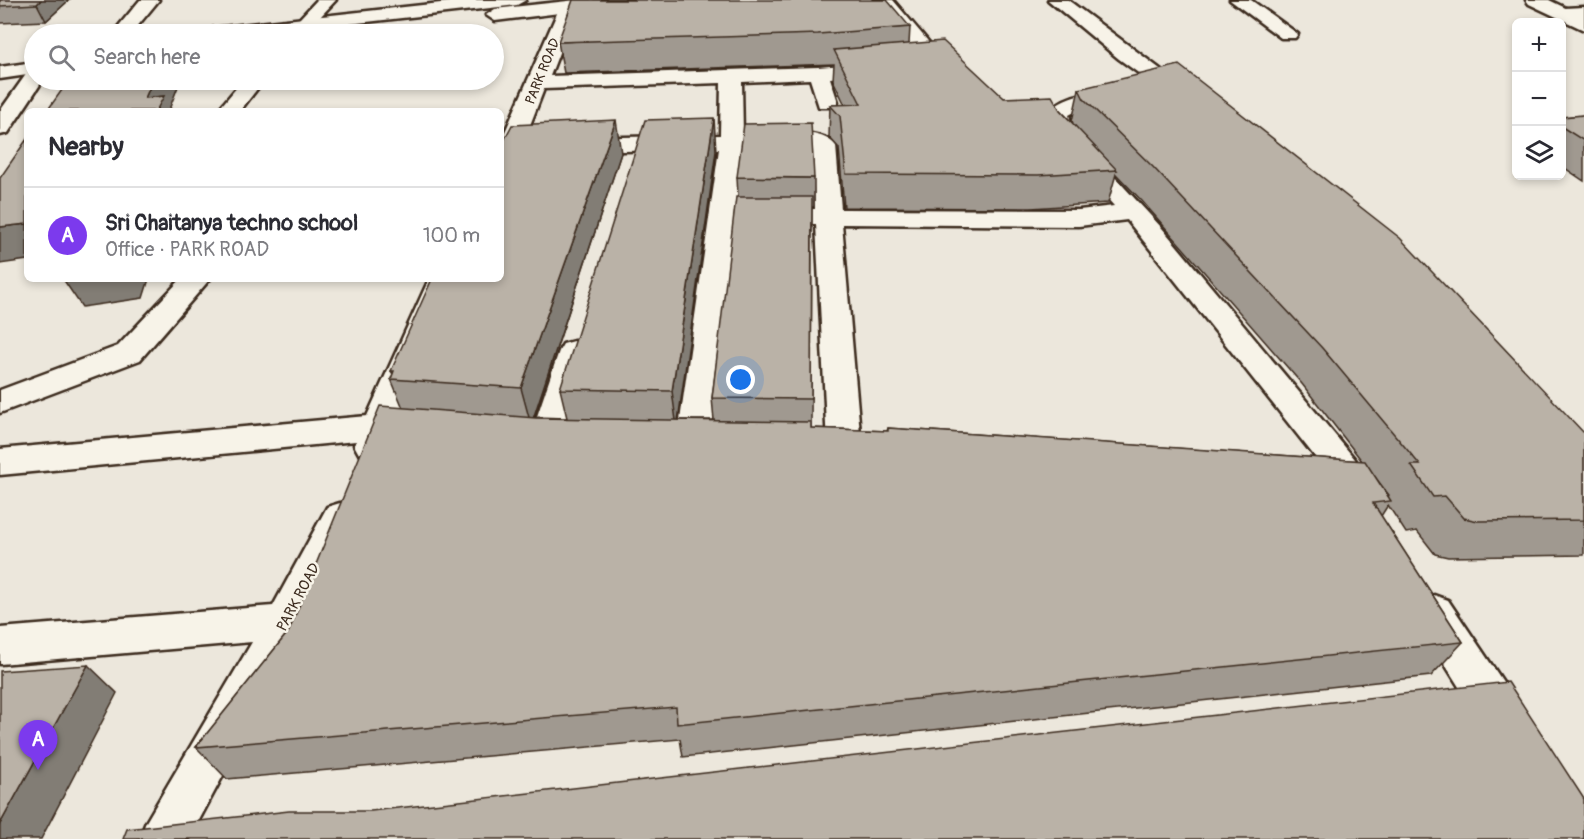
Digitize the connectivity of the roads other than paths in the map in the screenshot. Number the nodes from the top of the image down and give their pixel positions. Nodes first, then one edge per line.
1 (150, 0) edge
2 (327, 0) edge
3 (517, 0) edge
4 (624, 0) edge
5 (883, 0) edge
6 (1057, 0) edge
7 (1239, 0) edge
8 (1535, 0) edge
9 (568, 6) junction
10 (1584, 13) edge
11 (1565, 15) junction
12 (130, 24) edge
13 (304, 24) edge
14 (337, 24) edge
15 (410, 24) edge
16 (1584, 24) edge
17 (1288, 34) dead end
18 (24, 56) edge
19 (0, 59) edge
20 (24, 69) edge
21 (0, 73) edge
22 (819, 73) junction
23 (731, 76) junction
24 (537, 82) junction
25 (1173, 86) junction
26 (25, 90) edge
27 (246, 90) edge
28 (827, 102) dead end
29 (231, 108) edge
30 (1209, 116) edge
31 (0, 128) edge
32 (732, 142) junction
33 (534, 146) junction
34 (504, 167) edge
35 (1132, 212) junction
36 (723, 216) junction
37 (829, 217) junction
38 (193, 282) edge
39 (443, 282) edge
40 (581, 326) edge
41 (0, 402) edge
42 (378, 428) junction
43 (445, 433) edge
44 (512, 438) edge
45 (728, 442) edge
46 (809, 444) edge
47 (844, 445) junction
48 (880, 447) edge
49 (0, 462) edge
50 (1307, 466) edge
51 (1343, 468) junction
52 (1380, 526) edge
53 (1416, 585) edge
54 (285, 622) junction
55 (0, 646) edge
56 (1484, 692) junction
57 (1436, 697) edge
58 (1524, 748) edge
59 (211, 830) edge
60 (164, 836) edge

1 - 12 street
2 - 13 street
3 - 14 street
4 - 9 street
5 - 22 street
6 - 25 street
7 - 17 street
8 - 11 street
9 - 15 street
9 - 24 street, PARK ROAD
10 - 11 street
11 - 16 street
18 - 19 street
20 - 21 street
22 - 23 street
22 - 28 street
23 - 24 street
23 - 32 street
24 - 33 street, PARK ROAD
25 - 30 street
25 - 35 street
26 - 31 street
27 - 29 street
32 - 33 street
32 - 36 street
32 - 37 street
33 - 34 street, PARK ROAD
35 - 37 street
35 - 51 street
36 - 37 street
36 - 45 street
37 - 47 street
38 - 41 street
39 - 42 street, PARK ROAD
40 - 44 street
42 - 43 street
42 - 49 street
42 - 54 street, PARK ROAD
46 - 47 street
47 - 48 street
50 - 51 street
51 - 52 street
53 - 56 street
54 - 55 street
54 - 60 street, PARK ROAD
56 - 57 street
56 - 58 street
59 - 60 street

